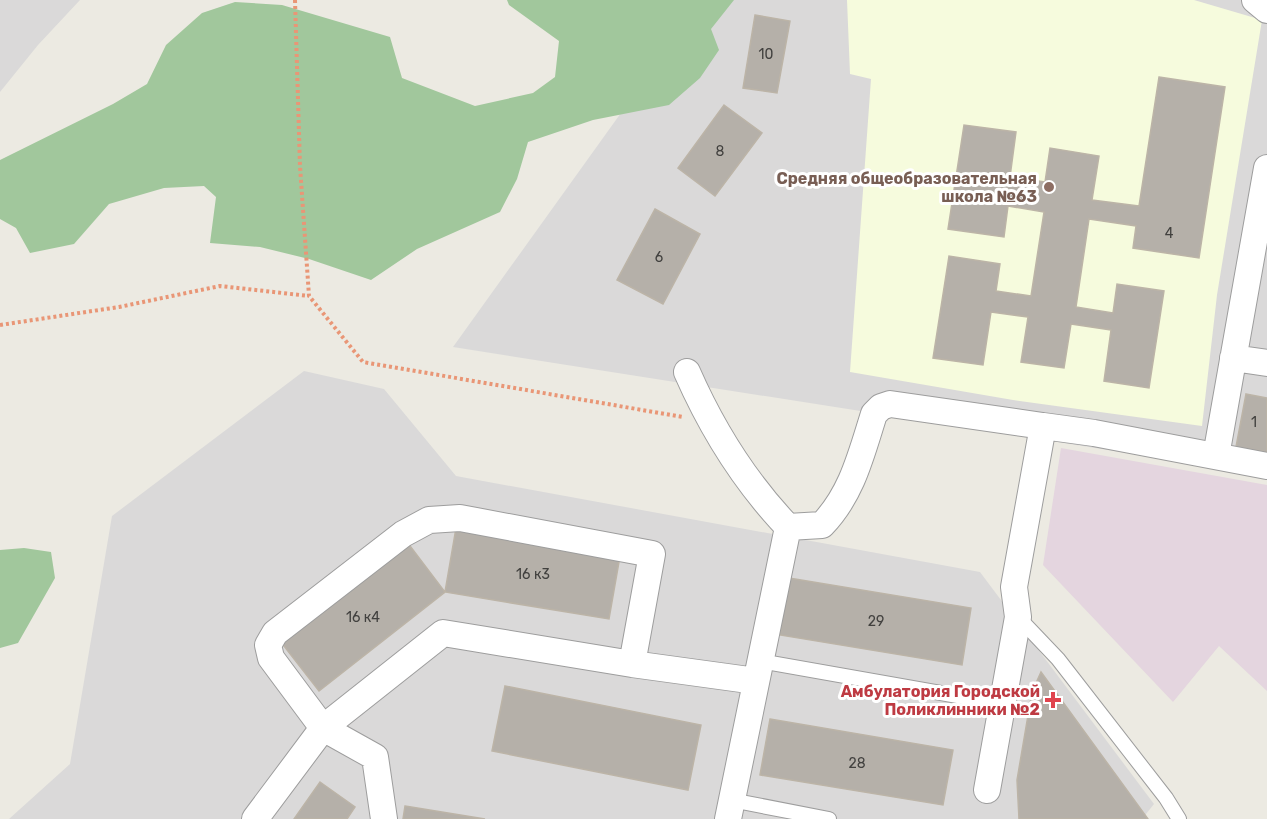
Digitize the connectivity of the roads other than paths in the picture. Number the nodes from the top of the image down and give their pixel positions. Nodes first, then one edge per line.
1 (1255, 0) edge
2 (1267, 10) edge
3 (1267, 168) edge
4 (1259, 262) edge
5 (1233, 358) junction
6 (1267, 363) edge
7 (687, 372) dead end
8 (1043, 426) junction
9 (1216, 456) junction
10 (1267, 466) edge
11 (788, 527) junction
12 (1018, 617) junction
13 (632, 664) junction
14 (758, 671) junction
15 (1003, 704) junction
16 (323, 728) junction
17 (987, 790) dead end
18 (729, 810) edge
19 (255, 819) edge
20 (384, 819) edge
21 (829, 819) edge
22 (1179, 819) edge

1 - 2 street
3 - 4 street
4 - 5 street
5 - 6 street
5 - 9 street
7 - 11 street
8 - 9 street
8 - 11 street
8 - 12 street
9 - 10 street
11 - 14 street
12 - 15 street
12 - 22 lane
13 - 14 street
13 - 16 street
13 - 16 street
14 - 15 lane
14 - 18 street
15 - 17 street
16 - 19 street
16 - 20 street
18 - 21 lane

